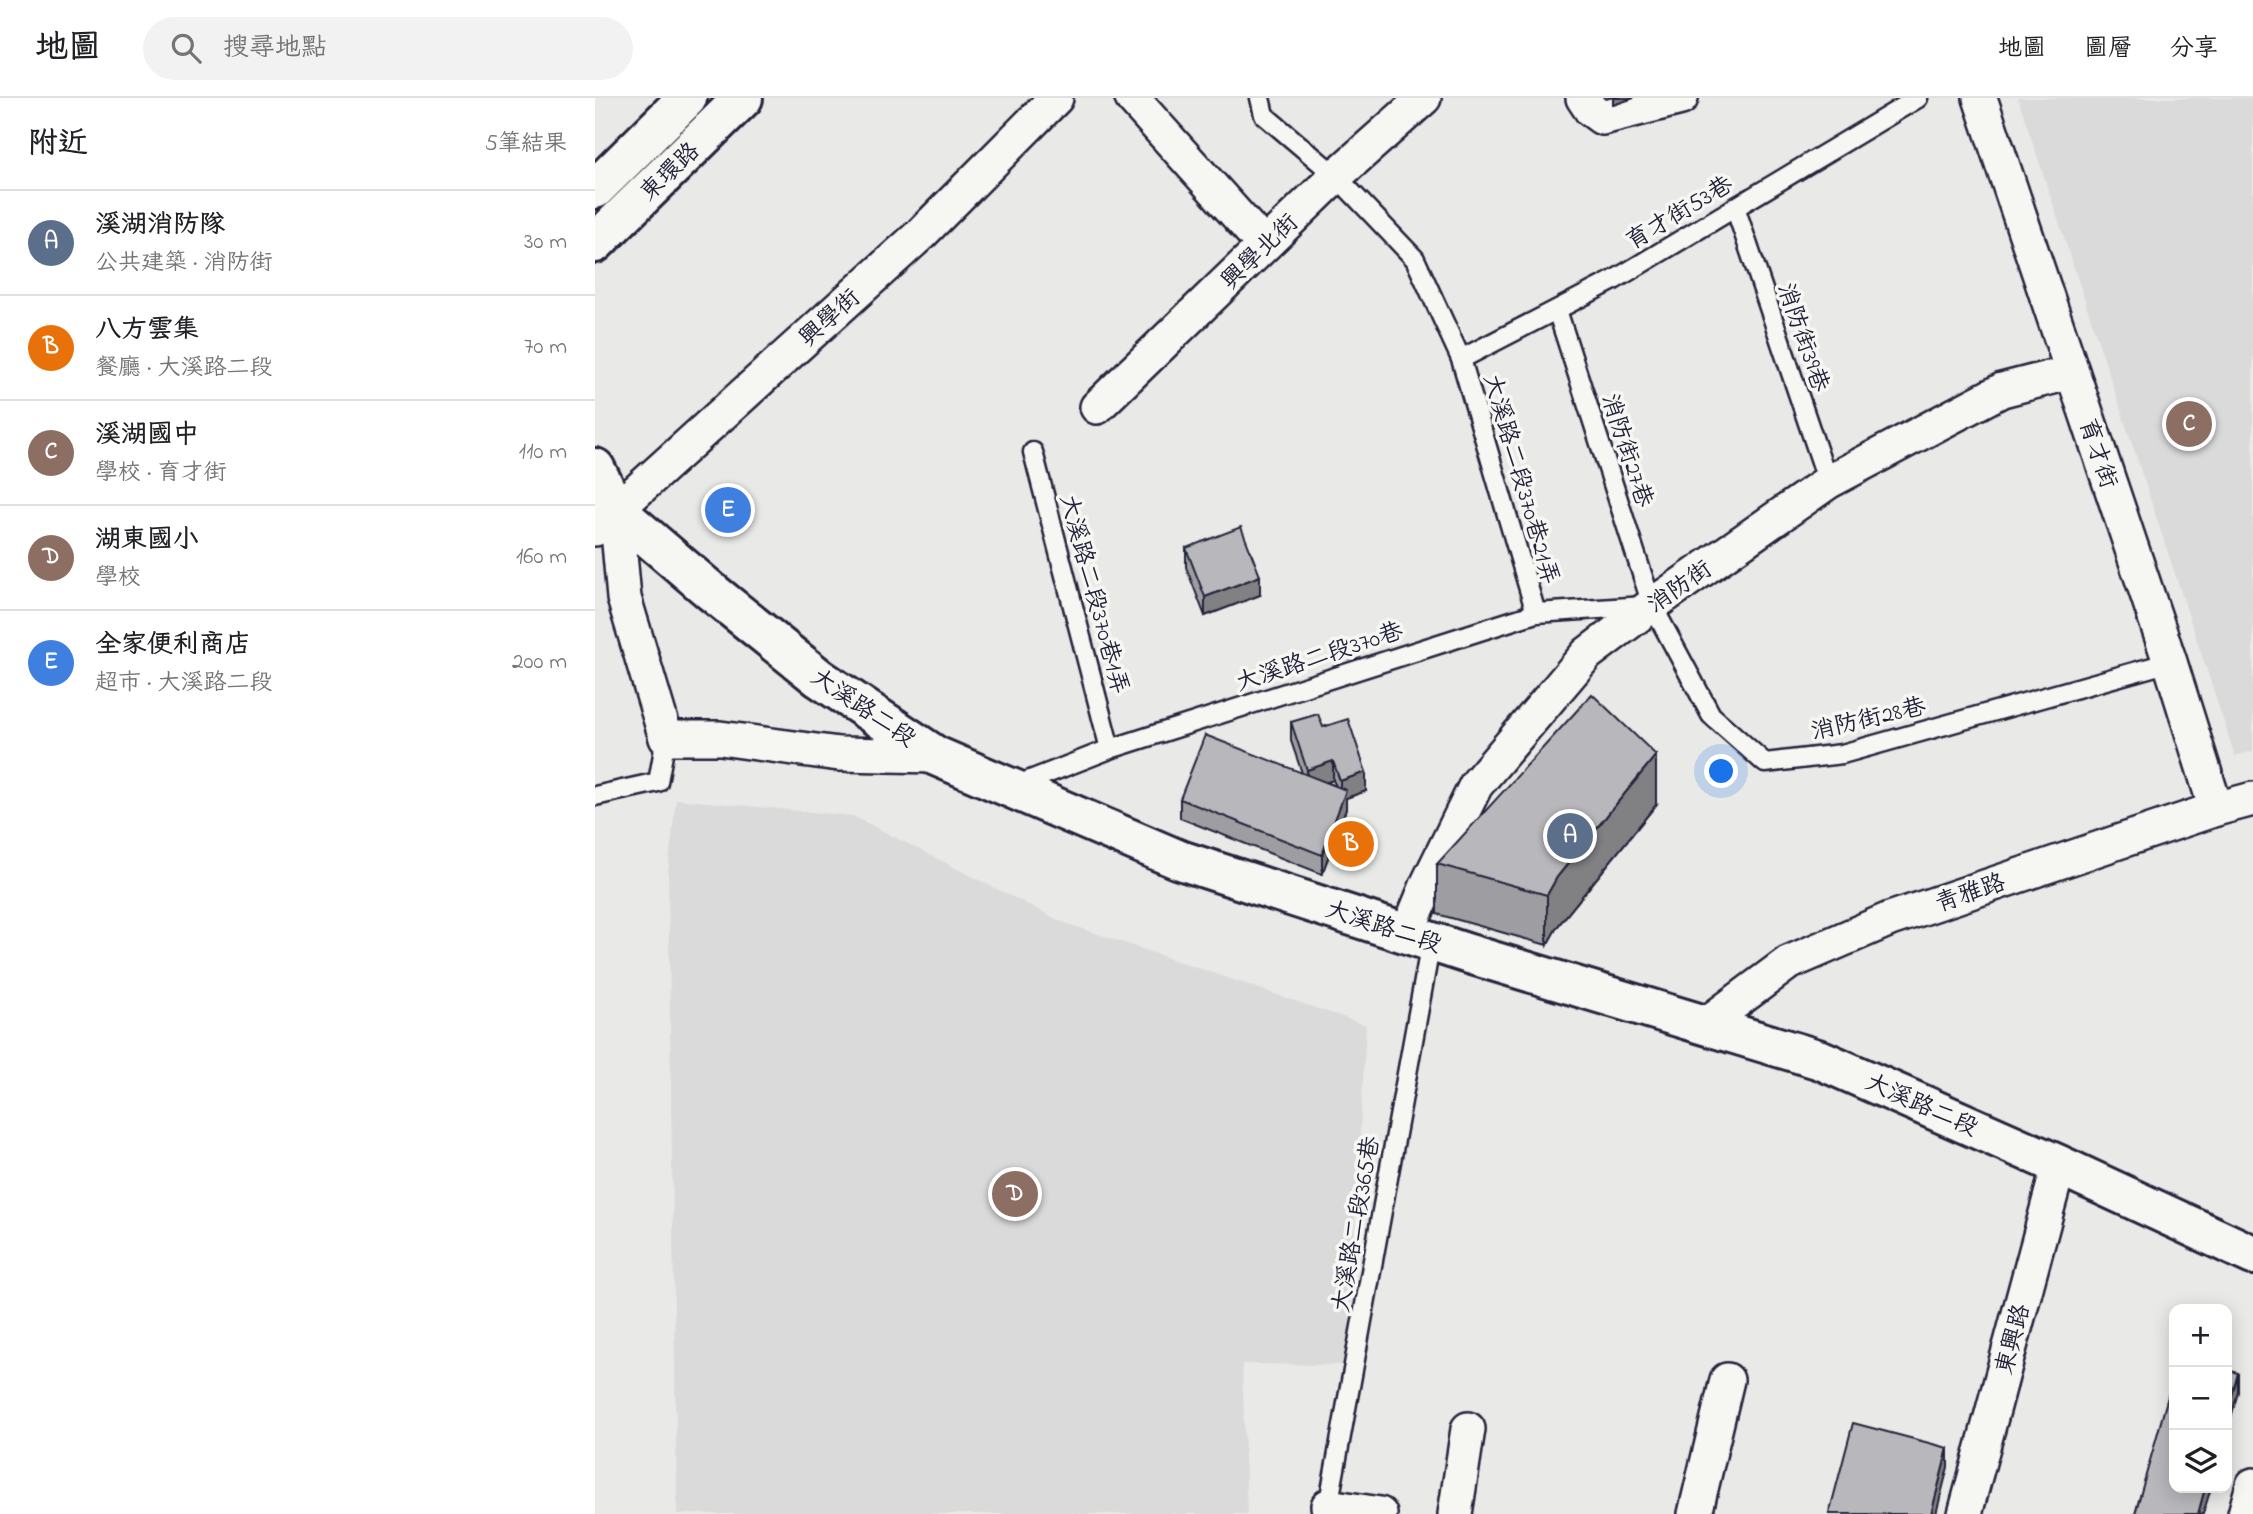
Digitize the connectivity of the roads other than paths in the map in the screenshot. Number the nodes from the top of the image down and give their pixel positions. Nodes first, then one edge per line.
1 (687, 98) edge
2 (743, 98) edge
3 (1056, 98) edge
4 (1132, 98) edge
5 (1260, 98) edge
6 (1424, 98) edge
7 (1583, 98) edge
8 (1681, 98) edge
9 (1918, 98) edge
10 (1980, 98) edge
11 (1336, 176) junction
12 (595, 189) edge
13 (1735, 207) junction
14 (595, 243) edge
15 (1264, 245) junction
16 (1557, 310) junction
17 (1461, 359) junction
18 (2072, 372) junction
19 (1097, 407) dead end
20 (1033, 452) dead end
21 (595, 468) edge
22 (1828, 482) junction
23 (606, 519) edge
24 (1651, 605) junction
25 (1536, 613) junction
26 (2171, 662) junction
27 (666, 738) junction
28 (1110, 749) junction
29 (936, 756) junction
30 (1009, 788) junction
31 (595, 796) edge
32 (2253, 799) edge
33 (2216, 809) junction
34 (1419, 938) junction
35 (1706, 1024) junction
36 (2059, 1165) junction
37 (2253, 1255) edge
38 (1727, 1380) dead end
39 (1468, 1429) dead end
40 (2253, 1485) edge
41 (1328, 1510) edge
42 (1380, 1514) edge
43 (1455, 1514) edge
44 (1695, 1514) edge
45 (1965, 1514) edge
46 (2245, 1514) edge

1 - 12 main road, 東環路
2 - 14 main road, 東環路
3 - 23 street, 興學街
4 - 15 street
5 - 11 lane, 大溪路二段370巷21弄
6 - 11 street, 興學北街
7 - 8 street
9 - 13 lane, 育才街53巷
10 - 18 street, 育才街
11 - 15 street, 興學北街
11 - 17 lane, 大溪路二段370巷21弄
13 - 16 lane, 育才街53巷
13 - 22 lane, 消防街39巷
15 - 19 street, 興學北街
16 - 17 lane, 育才街53巷
16 - 24 lane, 消防街27巷
17 - 25 lane, 大溪路二段370巷21弄
18 - 22 street, 消防街
18 - 26 street, 育才街
20 - 28 lane, 大溪路二段370巷1弄
21 - 23 main road, 大溪路二段
22 - 24 street, 消防街
23 - 27 street
23 - 29 main road, 大溪路二段
24 - 25 lane, 大溪路二段370巷
24 - 26 lane, 消防街28巷
24 - 34 street, 消防街
25 - 28 lane, 大溪路二段370巷
26 - 33 street, 育才街
27 - 29 street
27 - 31 lane
28 - 30 lane, 大溪路二段370巷
29 - 30 main road, 大溪路二段
30 - 34 main road, 大溪路二段
32 - 33 street, 青雅路
33 - 35 street, 青雅路
34 - 35 main road, 大溪路二段
34 - 41 lane, 大溪路二段365巷
35 - 36 main road, 大溪路二段
36 - 37 main road, 大溪路二段
36 - 45 street, 東興路
38 - 44 street
39 - 43 street
40 - 46 street
41 - 42 street

